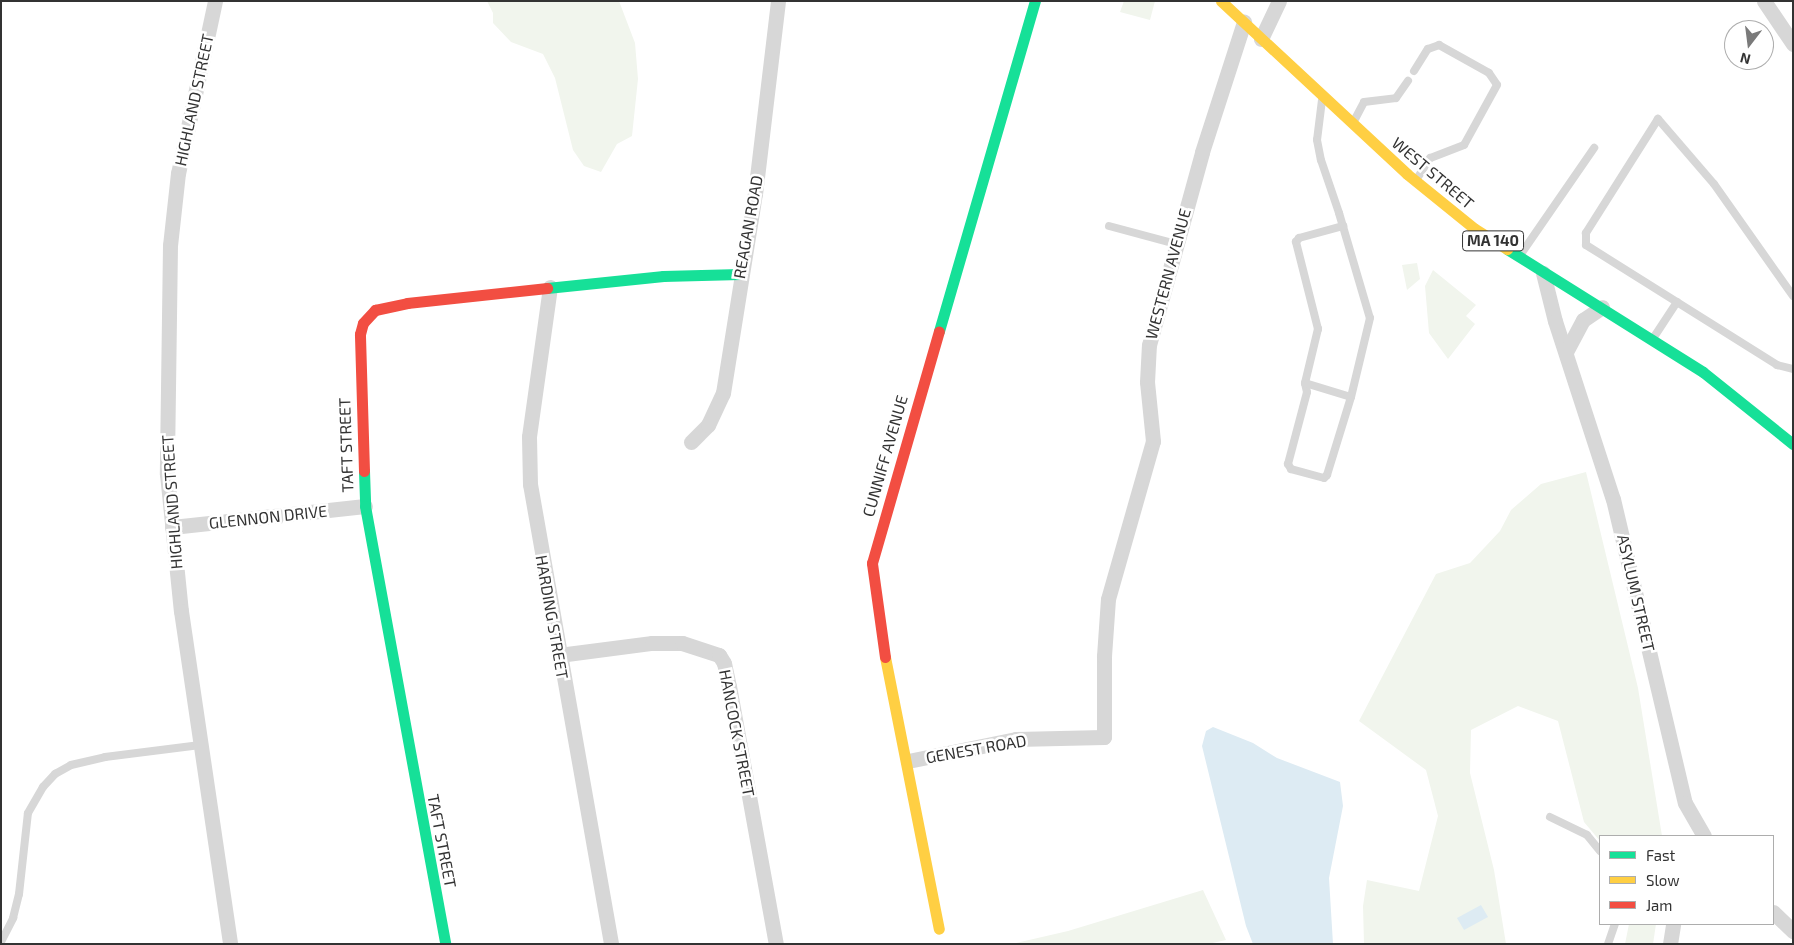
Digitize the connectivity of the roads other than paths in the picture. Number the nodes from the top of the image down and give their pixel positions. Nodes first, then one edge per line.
1 (215, 1) edge
2 (778, 1) edge
3 (1035, 1) edge
4 (1221, 1) edge
5 (1279, 1) edge
6 (1764, 1) edge
7 (1244, 22) junction
8 (1262, 39) junction
9 (1793, 44) edge
10 (1414, 71) dead end
11 (1408, 81) dead end
12 (1323, 96) junction
13 (1352, 124) junction
14 (1594, 148) dead end
15 (1416, 181) junction
16 (1109, 226) dead end
17 (1343, 226) junction
18 (1176, 244) junction
19 (1518, 257) junction
20 (1543, 273) junction
21 (740, 274) junction
22 (550, 287) junction
23 (1793, 296) edge
24 (1677, 302) junction
25 (1602, 307) junction
26 (1653, 339) junction
27 (1567, 350) junction
28 (1793, 369) edge
29 (1305, 384) junction
30 (1351, 397) junction
31 (691, 442) dead end
32 (1793, 444) edge
33 (364, 506) junction
34 (172, 527) junction
35 (559, 655) junction
36 (1104, 738) joint
37 (200, 745) junction
38 (908, 761) junction
39 (1550, 816) dead end
40 (1694, 829) edge
41 (1599, 850) edge
42 (1774, 913) edge
43 (1615, 925) edge
44 (1673, 925) edge
45 (939, 929) dead end
46 (1793, 931) edge
47 (1, 942) edge
48 (230, 944) edge
49 (445, 944) edge
50 (611, 944) edge
51 (776, 944) edge
52 (1608, 944) edge
53 (1670, 944) edge

1 - 34 street, HIGHLAND STREET
2 - 21 street, REAGAN ROAD
3 - 38 street, CUNNIFF AVENUE
4 - 7 street, WEST STREET / MA 140
5 - 8 street
6 - 9 street
7 - 8 street, WEST STREET / MA 140
7 - 18 street, WESTERN AVENUE
8 - 12 street, WEST STREET / MA 140
10 - 15 lane
11 - 13 lane
12 - 13 street, WEST STREET / MA 140
12 - 17 lane
13 - 15 street, WEST STREET / MA 140
14 - 19 lane
15 - 19 street, WEST STREET / MA 140
16 - 18 lane
17 - 29 lane
17 - 30 lane
18 - 36 street, WESTERN AVENUE
19 - 20 street, WEST STREET / MA 140
20 - 25 street, WEST STREET / MA 140
20 - 27 street, ASYLUM STREET
21 - 22 street, TAFT STREET
21 - 31 street, REAGAN ROAD
22 - 33 street, TAFT STREET
22 - 35 street, HARDING STREET
23 - 24 lane
24 - 26 lane
24 - 28 lane
25 - 26 street, WEST STREET / MA 140
25 - 27 street
26 - 32 street, WEST STREET / MA 140
27 - 40 street, ASYLUM STREET
29 - 30 lane
29 - 30 lane
33 - 34 street, GLENNON DRIVE
33 - 49 street, TAFT STREET
34 - 37 street, HIGHLAND STREET
35 - 50 street, HARDING STREET
35 - 51 street, HANCOCK STREET
36 - 38 street, GENEST ROAD
37 - 47 lane
37 - 48 street, HIGHLAND STREET
38 - 45 street, CUNNIFF AVENUE
39 - 41 lane
42 - 46 street
43 - 52 lane
44 - 53 street

